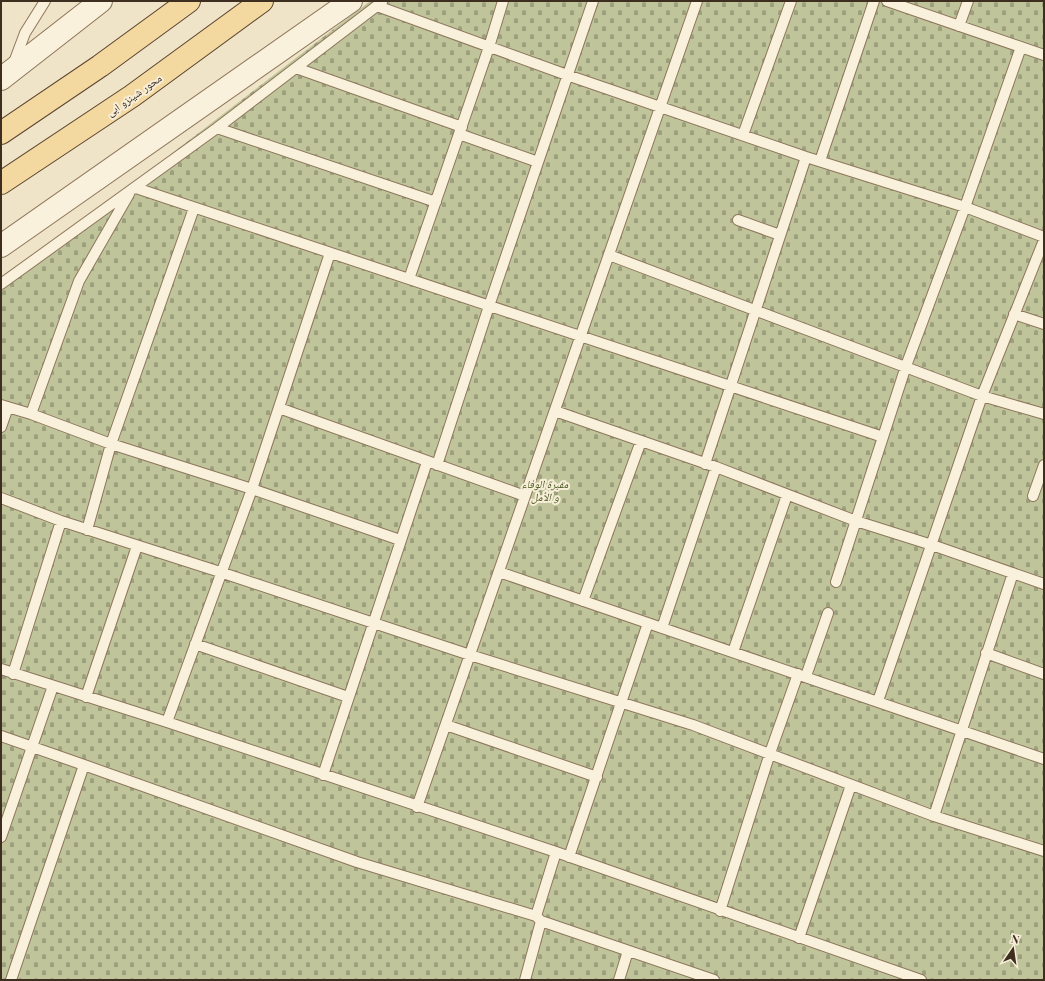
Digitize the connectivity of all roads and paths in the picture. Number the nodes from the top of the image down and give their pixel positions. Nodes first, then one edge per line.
1 (46, 1) edge
2 (101, 1) edge
3 (189, 1) edge
4 (262, 1) edge
5 (351, 1) edge
6 (503, 1) edge
7 (593, 1) edge
8 (697, 1) edge
9 (791, 1) edge
10 (874, 1) edge
11 (887, 1) edge
12 (968, 1) edge
13 (380, 3) edge
14 (959, 26) junction
15 (489, 47) junction
16 (1021, 47) junction
17 (1043, 52) edge
18 (296, 68) junction
19 (567, 75) junction
20 (6, 76) edge
21 (661, 106) junction
22 (217, 128) junction
23 (460, 130) junction
24 (1, 133) edge
25 (743, 135) junction
26 (806, 156) junction
27 (820, 161) junction
28 (538, 162) junction
29 (1, 183) edge
30 (133, 190) junction
31 (436, 202) junction
32 (965, 207) junction
33 (194, 208) junction
34 (738, 220) dead end
35 (780, 235) junction
36 (1044, 236) edge
37 (1044, 240) edge
38 (1, 246) edge
39 (330, 253) junction
40 (609, 255) junction
41 (409, 279) junction
42 (1, 284) edge
43 (489, 306) junction
44 (754, 310) junction
45 (1014, 314) junction
46 (1044, 324) edge
47 (581, 336) junction
48 (906, 366) junction
49 (730, 386) junction
50 (982, 396) junction
51 (4, 406) edge
52 (279, 408) junction
53 (555, 412) junction
54 (31, 414) junction
55 (1044, 414) edge
56 (1, 427) edge
57 (883, 437) junction
58 (641, 441) junction
59 (111, 444) junction
60 (432, 464) junction
61 (705, 464) junction
62 (1044, 465) edge
63 (716, 468) junction
64 (252, 489) junction
65 (787, 495) junction
66 (525, 496) junction
67 (1034, 496) dead end
68 (1, 498) edge
69 (856, 520) junction
70 (61, 521) junction
71 (88, 530) junction
72 (400, 540) junction
73 (932, 545) junction
74 (137, 546) junction
75 (220, 572) junction
76 (499, 572) junction
77 (1013, 573) junction
78 (836, 582) dead end
79 (1044, 584) edge
80 (583, 601) junction
81 (828, 613) dead end
82 (374, 623) junction
83 (648, 623) junction
84 (662, 628) junction
85 (195, 644) junction
86 (733, 652) junction
87 (986, 654) junction
88 (470, 655) junction
89 (1, 669) edge
90 (13, 674) junction
91 (1044, 674) edge
92 (802, 675) junction
93 (53, 686) junction
94 (86, 697) junction
95 (348, 697) junction
96 (878, 701) junction
97 (619, 703) junction
98 (167, 722) junction
99 (446, 725) junction
100 (960, 730) junction
101 (1, 736) edge
102 (33, 746) junction
103 (770, 753) junction
104 (1044, 759) edge
105 (84, 765) junction
106 (323, 775) junction
107 (597, 776) junction
108 (851, 785) junction
109 (417, 807) junction
110 (934, 816) junction
111 (3, 823) edge
112 (1, 838) edge
113 (1044, 851) edge
114 (556, 852) junction
115 (569, 857) junction
116 (720, 911) junction
117 (538, 918) junction
118 (799, 938) junction
119 (628, 951) junction
120 (707, 979) edge
121 (11, 980) edge
122 (525, 980) edge
123 (618, 980) edge
124 (921, 980) edge

1 - 20 lane
2 - 20 street
3 - 24 main road
4 - 29 main road, محور شينزو ابى
5 - 38 street
6 - 15 lane
7 - 19 lane
8 - 21 lane
9 - 25 lane
10 - 27 lane
11 - 14 lane
12 - 14 lane
13 - 15 lane
13 - 18 lane
14 - 16 lane
15 - 19 lane
15 - 23 lane
16 - 17 lane
16 - 32 lane
18 - 22 lane
18 - 23 lane
19 - 21 lane
19 - 28 lane
21 - 25 lane
21 - 40 lane
22 - 30 lane
22 - 31 lane
23 - 28 lane
23 - 31 lane
25 - 26 lane
26 - 27 lane
26 - 35 lane
27 - 32 lane
28 - 43 lane
30 - 33 lane
30 - 42 lane
30 - 54 lane
31 - 41 lane
32 - 36 lane
32 - 48 lane
33 - 39 lane
33 - 59 lane
34 - 35 lane
35 - 44 lane
37 - 45 lane
39 - 41 lane
39 - 52 lane
40 - 44 lane
40 - 47 lane
41 - 43 lane
43 - 47 lane
43 - 60 lane
44 - 48 lane
44 - 49 lane
45 - 46 lane
45 - 50 lane
47 - 49 lane
47 - 53 lane
48 - 50 lane
48 - 57 lane
49 - 57 lane
49 - 61 lane
50 - 55 lane
50 - 73 lane
51 - 54 lane
51 - 56 lane
52 - 60 lane
52 - 64 lane
53 - 58 lane
53 - 66 lane
54 - 59 lane
57 - 69 lane
58 - 61 lane
58 - 80 lane
59 - 64 lane
59 - 71 lane
60 - 66 lane
60 - 72 lane
61 - 63 lane
62 - 67 lane
63 - 65 lane
63 - 84 lane
64 - 72 lane
64 - 75 lane
65 - 69 lane
65 - 86 lane
66 - 76 lane
68 - 70 lane
69 - 73 lane
69 - 78 lane
70 - 71 lane
70 - 90 lane
71 - 74 lane
72 - 82 lane
73 - 77 lane
73 - 96 lane
74 - 75 lane
74 - 94 lane
75 - 82 lane
75 - 85 lane
76 - 80 lane
76 - 88 lane
77 - 79 lane
77 - 87 lane
80 - 83 lane
81 - 92 lane
82 - 88 lane
82 - 95 lane
83 - 84 lane
83 - 97 lane
84 - 86 lane
85 - 95 lane
85 - 98 lane
86 - 92 lane
87 - 91 lane
87 - 100 lane
88 - 97 lane
88 - 99 lane
89 - 90 lane
90 - 93 lane
92 - 96 lane
92 - 103 lane
93 - 94 lane
93 - 102 lane
94 - 98 lane
95 - 106 lane
96 - 100 lane
97 - 103 lane
97 - 107 lane
98 - 106 lane
99 - 107 lane
99 - 109 lane
100 - 104 lane
100 - 110 lane
101 - 102 lane
102 - 105 lane
102 - 111 lane
103 - 108 lane
103 - 116 lane
105 - 117 lane
105 - 121 lane
106 - 109 lane
107 - 115 lane
108 - 110 lane
108 - 118 lane
109 - 114 lane
110 - 113 lane
111 - 112 lane
114 - 115 lane
114 - 117 lane
115 - 116 lane
116 - 118 lane
117 - 119 lane
117 - 122 lane
118 - 124 lane
119 - 120 lane
119 - 123 lane

